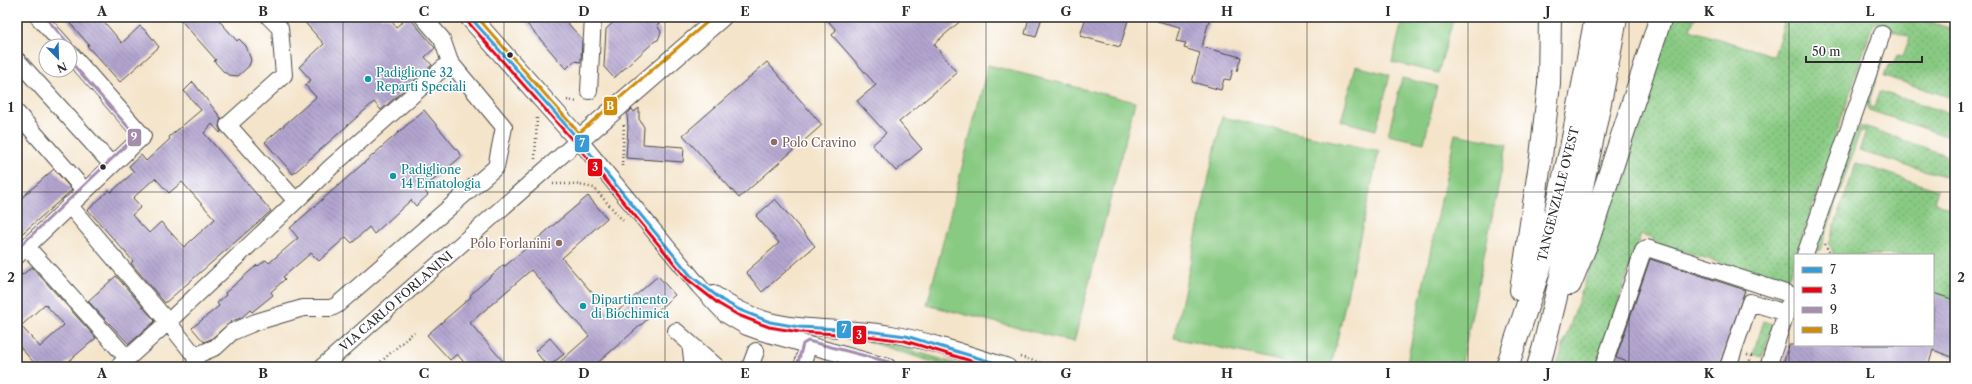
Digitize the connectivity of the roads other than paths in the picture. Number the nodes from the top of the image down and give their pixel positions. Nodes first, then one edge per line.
1 (38, 17) edge
2 (269, 17) edge
3 (423, 17) edge
4 (470, 17) edge
5 (593, 17) edge
6 (722, 17) edge
7 (1550, 17) edge
8 (1596, 17) edge
9 (1616, 17) edge
10 (1661, 17) edge
11 (1882, 34) dead end
12 (57, 38) edge
13 (17, 60) edge
14 (78, 62) edge
15 (450, 62) junction
16 (589, 91) dead end
17 (17, 113) edge
18 (579, 140) junction
19 (112, 165) junction
20 (85, 191) junction
21 (296, 201) junction
22 (69, 206) junction
23 (1807, 251) edge
24 (22, 252) edge
25 (691, 276) junction
26 (1756, 283) junction
27 (1793, 290) edge
28 (1750, 302) junction
29 (1786, 313) junction
30 (168, 322) junction
31 (848, 330) junction
32 (676, 331) dead end
33 (690, 343) junction
34 (808, 346) junction
35 (756, 351) dead end
36 (847, 356) junction
37 (1540, 358) edge
38 (195, 361) edge
39 (122, 363) edge
40 (322, 367) edge
41 (693, 367) edge
42 (717, 367) edge
43 (750, 367) edge
44 (802, 367) edge
45 (888, 367) edge
46 (1008, 367) edge
47 (1507, 367) edge
48 (1603, 367) edge
49 (1728, 367) edge
50 (1768, 367) edge

1 - 12 street
2 - 21 street
3 - 15 street
4 - 18 main road
5 - 16 street
6 - 18 main road
7 - 47 highway
8 - 47 highway, TANGENZIALE OVEST
9 - 37 highway, TANGENZIALE OVEST
10 - 37 highway
11 - 23 street
13 - 19 street
14 - 19 street
15 - 21 street
15 - 38 street
17 - 20 street
18 - 25 street
18 - 40 street, VIA CARLO FORLANINI
19 - 20 street
20 - 22 street
21 - 30 street
22 - 24 street
22 - 30 street
24 - 39 street
25 - 31 street
25 - 34 street
26 - 27 street
26 - 28 street
26 - 48 street
27 - 29 street
28 - 29 street
28 - 49 street
29 - 50 street
30 - 38 street
30 - 39 street
31 - 36 street
31 - 46 street
32 - 33 street
33 - 41 street
33 - 42 street
34 - 36 street
34 - 44 street
35 - 43 street
36 - 45 street

